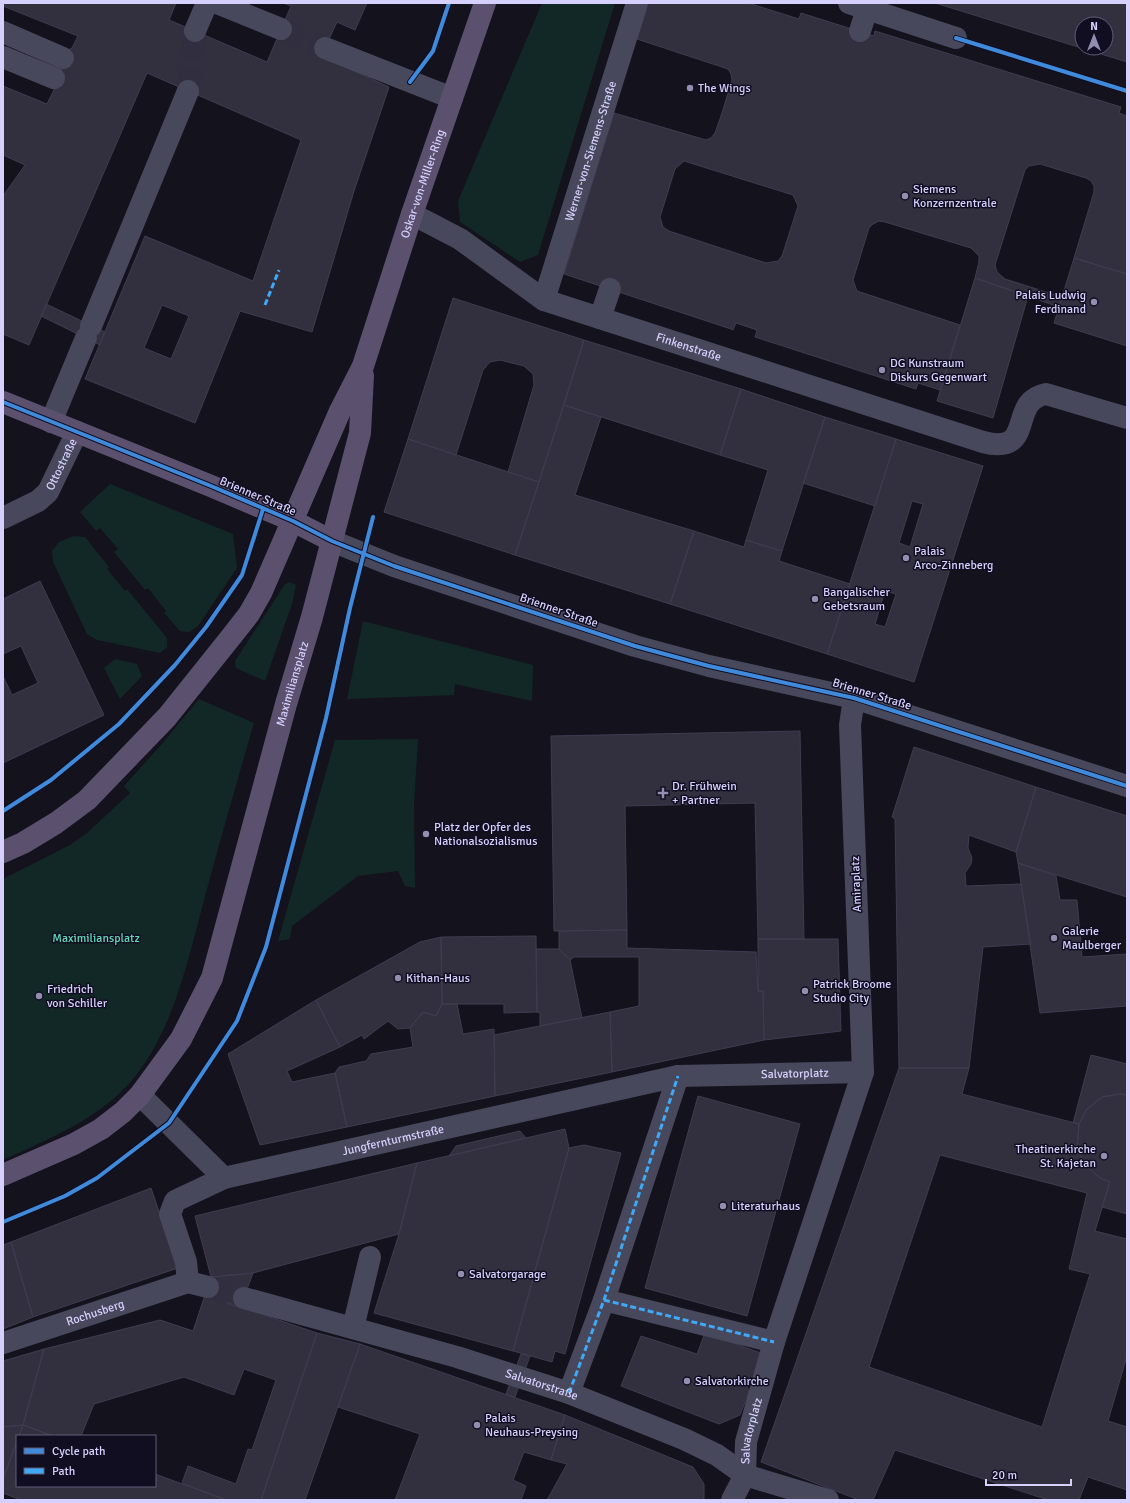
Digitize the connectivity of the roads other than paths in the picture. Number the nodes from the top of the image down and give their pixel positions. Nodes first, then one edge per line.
1 (207, 3) edge
2 (217, 3) edge
3 (485, 3) edge
4 (636, 3) edge
5 (861, 5) edge
6 (281, 29) tunnel mouth
7 (196, 31) tunnel mouth
8 (860, 31) dead end
9 (3, 32) edge
10 (956, 38) dead end
11 (325, 48) tunnel mouth
12 (3, 57) edge
13 (63, 58) dead end
14 (54, 78) dead end
15 (188, 91) tunnel mouth
16 (452, 98) junction
17 (412, 214) junction
18 (610, 289) dead end
19 (544, 300) junction
20 (600, 318) junction
21 (363, 366) junction
22 (3, 402) edge
23 (1127, 418) edge
24 (51, 422) junction
25 (77, 432) junction
26 (3, 518) edge
27 (293, 522) junction
28 (332, 541) junction
29 (854, 698) junction
30 (1127, 786) edge
31 (3, 852) edge
32 (863, 1072) junction
33 (678, 1076) junction
34 (140, 1095) junction
35 (3, 1174) edge
36 (224, 1178) junction
37 (370, 1257) dead end
38 (198, 1285) joint
39 (244, 1298) tunnel mouth
40 (604, 1300) junction
41 (353, 1328) junction
42 (774, 1342) junction
43 (3, 1343) edge
44 (569, 1393) junction
45 (745, 1475) junction
46 (732, 1500) edge
47 (828, 1500) edge

1 - 7 street
2 - 6 street
3 - 16 main road, Oskar-von-Miller-Ring
4 - 19 street, Werner-von-Siemens-Straße
5 - 8 street
5 - 10 street
9 - 13 street
11 - 16 street
12 - 14 street
15 - 24 street
16 - 17 main road, Oskar-von-Miller-Ring
17 - 19 street, Finkenstraße
17 - 21 main road, Oskar-von-Miller-Ring
18 - 20 street
19 - 20 street, Finkenstraße
20 - 23 street, Finkenstraße
21 - 27 main road, Oskar-von-Miller-Ring
21 - 28 main road, Oskar-von-Miller-Ring
22 - 24 main road, Brienner Straße
24 - 25 main road, Brienner Straße
25 - 26 street, Ottostraße
25 - 27 main road, Brienner Straße
27 - 28 main road, Brienner Straße
27 - 31 main road
28 - 29 street, Brienner Straße
28 - 34 main road, Maximiliansplatz
29 - 30 street, Brienner Straße
29 - 32 street, Amiraplatz
32 - 33 street, Salvatorplatz
32 - 42 street, Salvatorplatz
33 - 36 street, Jungfernturmstraße
33 - 40 street
34 - 35 main road, Maximiliansplatz
34 - 36 street
36 - 38 street, Jungfernturmstraße
37 - 41 street
38 - 43 street, Rochusberg
39 - 41 street, Salvatorstraße
40 - 42 street
40 - 44 street
41 - 44 street, Salvatorstraße
42 - 45 street, Salvatorplatz
44 - 45 street, Salvatorstraße
45 - 46 street
45 - 47 street, Salvatorstraße

